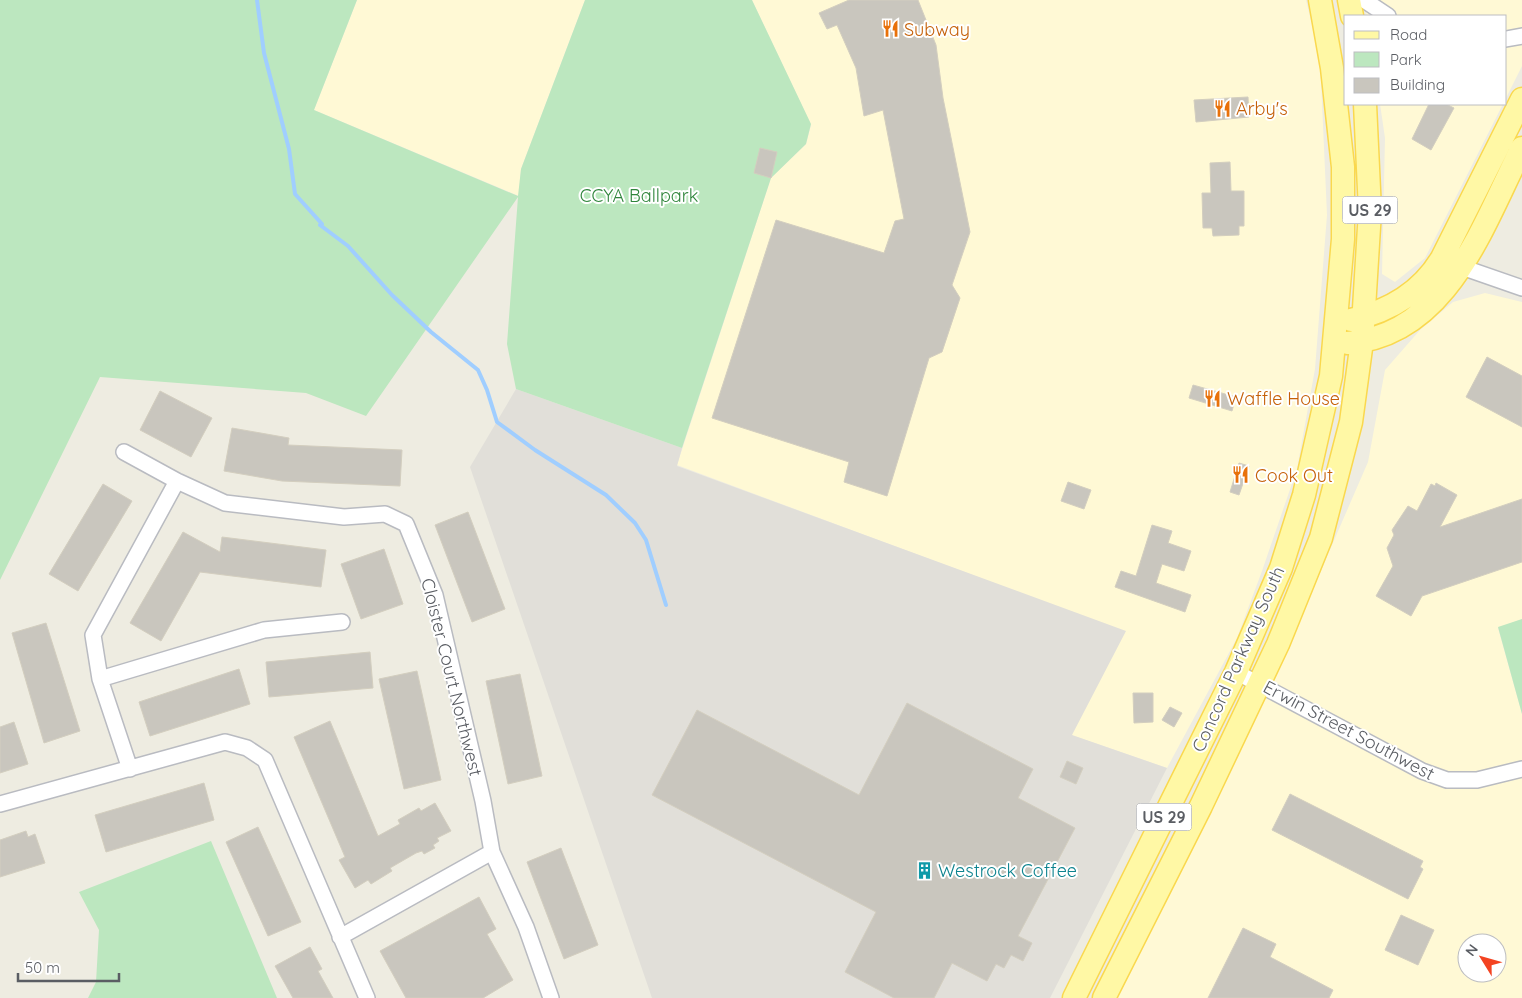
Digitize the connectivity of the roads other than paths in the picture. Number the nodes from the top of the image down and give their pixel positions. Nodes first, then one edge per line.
1 (1320, 0) edge
2 (1349, 0) edge
3 (1364, 0) edge
4 (1386, 14) edge
5 (1352, 15) edge
6 (1522, 36) edge
7 (1507, 39) edge
8 (1522, 99) edge
9 (1365, 105) edge
10 (1522, 125) edge
11 (1522, 148) edge
12 (1452, 263) junction
13 (1522, 288) edge
14 (1364, 316) junction
15 (1335, 333) junction
16 (1362, 341) junction
17 (124, 452) dead end
18 (176, 482) junction
19 (342, 622) dead end
20 (1236, 672) junction
21 (100, 680) junction
22 (1260, 683) junction
23 (130, 769) junction
24 (1522, 769) edge
25 (0, 804) edge
26 (492, 852) junction
27 (340, 937) junction
28 (368, 998) edge
29 (551, 998) edge
30 (1074, 998) edge
31 (1104, 998) edge

1 - 15 main road, Concord Parkway South / US 29
2 - 5 main road
3 - 4 street
6 - 7 street
8 - 12 main road
9 - 14 main road, Concord Parkway South / US 29
10 - 11 main road
11 - 12 main road
12 - 13 street
12 - 14 main road
12 - 16 main road
14 - 15 main road
14 - 16 main road, Concord Parkway South / US 29
15 - 16 main road
15 - 20 main road, Concord Parkway South / US 29
16 - 22 main road, Concord Parkway South / US 29
17 - 18 street, Cloister Court Northwest
18 - 21 street
18 - 26 street, Cloister Court Northwest
19 - 21 street
20 - 22 street, Erwin Street Southwest
20 - 30 main road, Concord Parkway South / US 29
21 - 23 street
22 - 24 street, Erwin Street Southwest
22 - 31 main road, Concord Parkway South / US 29
23 - 25 street
23 - 27 street
26 - 27 street
26 - 29 street, Cloister Court Northwest
27 - 28 street

